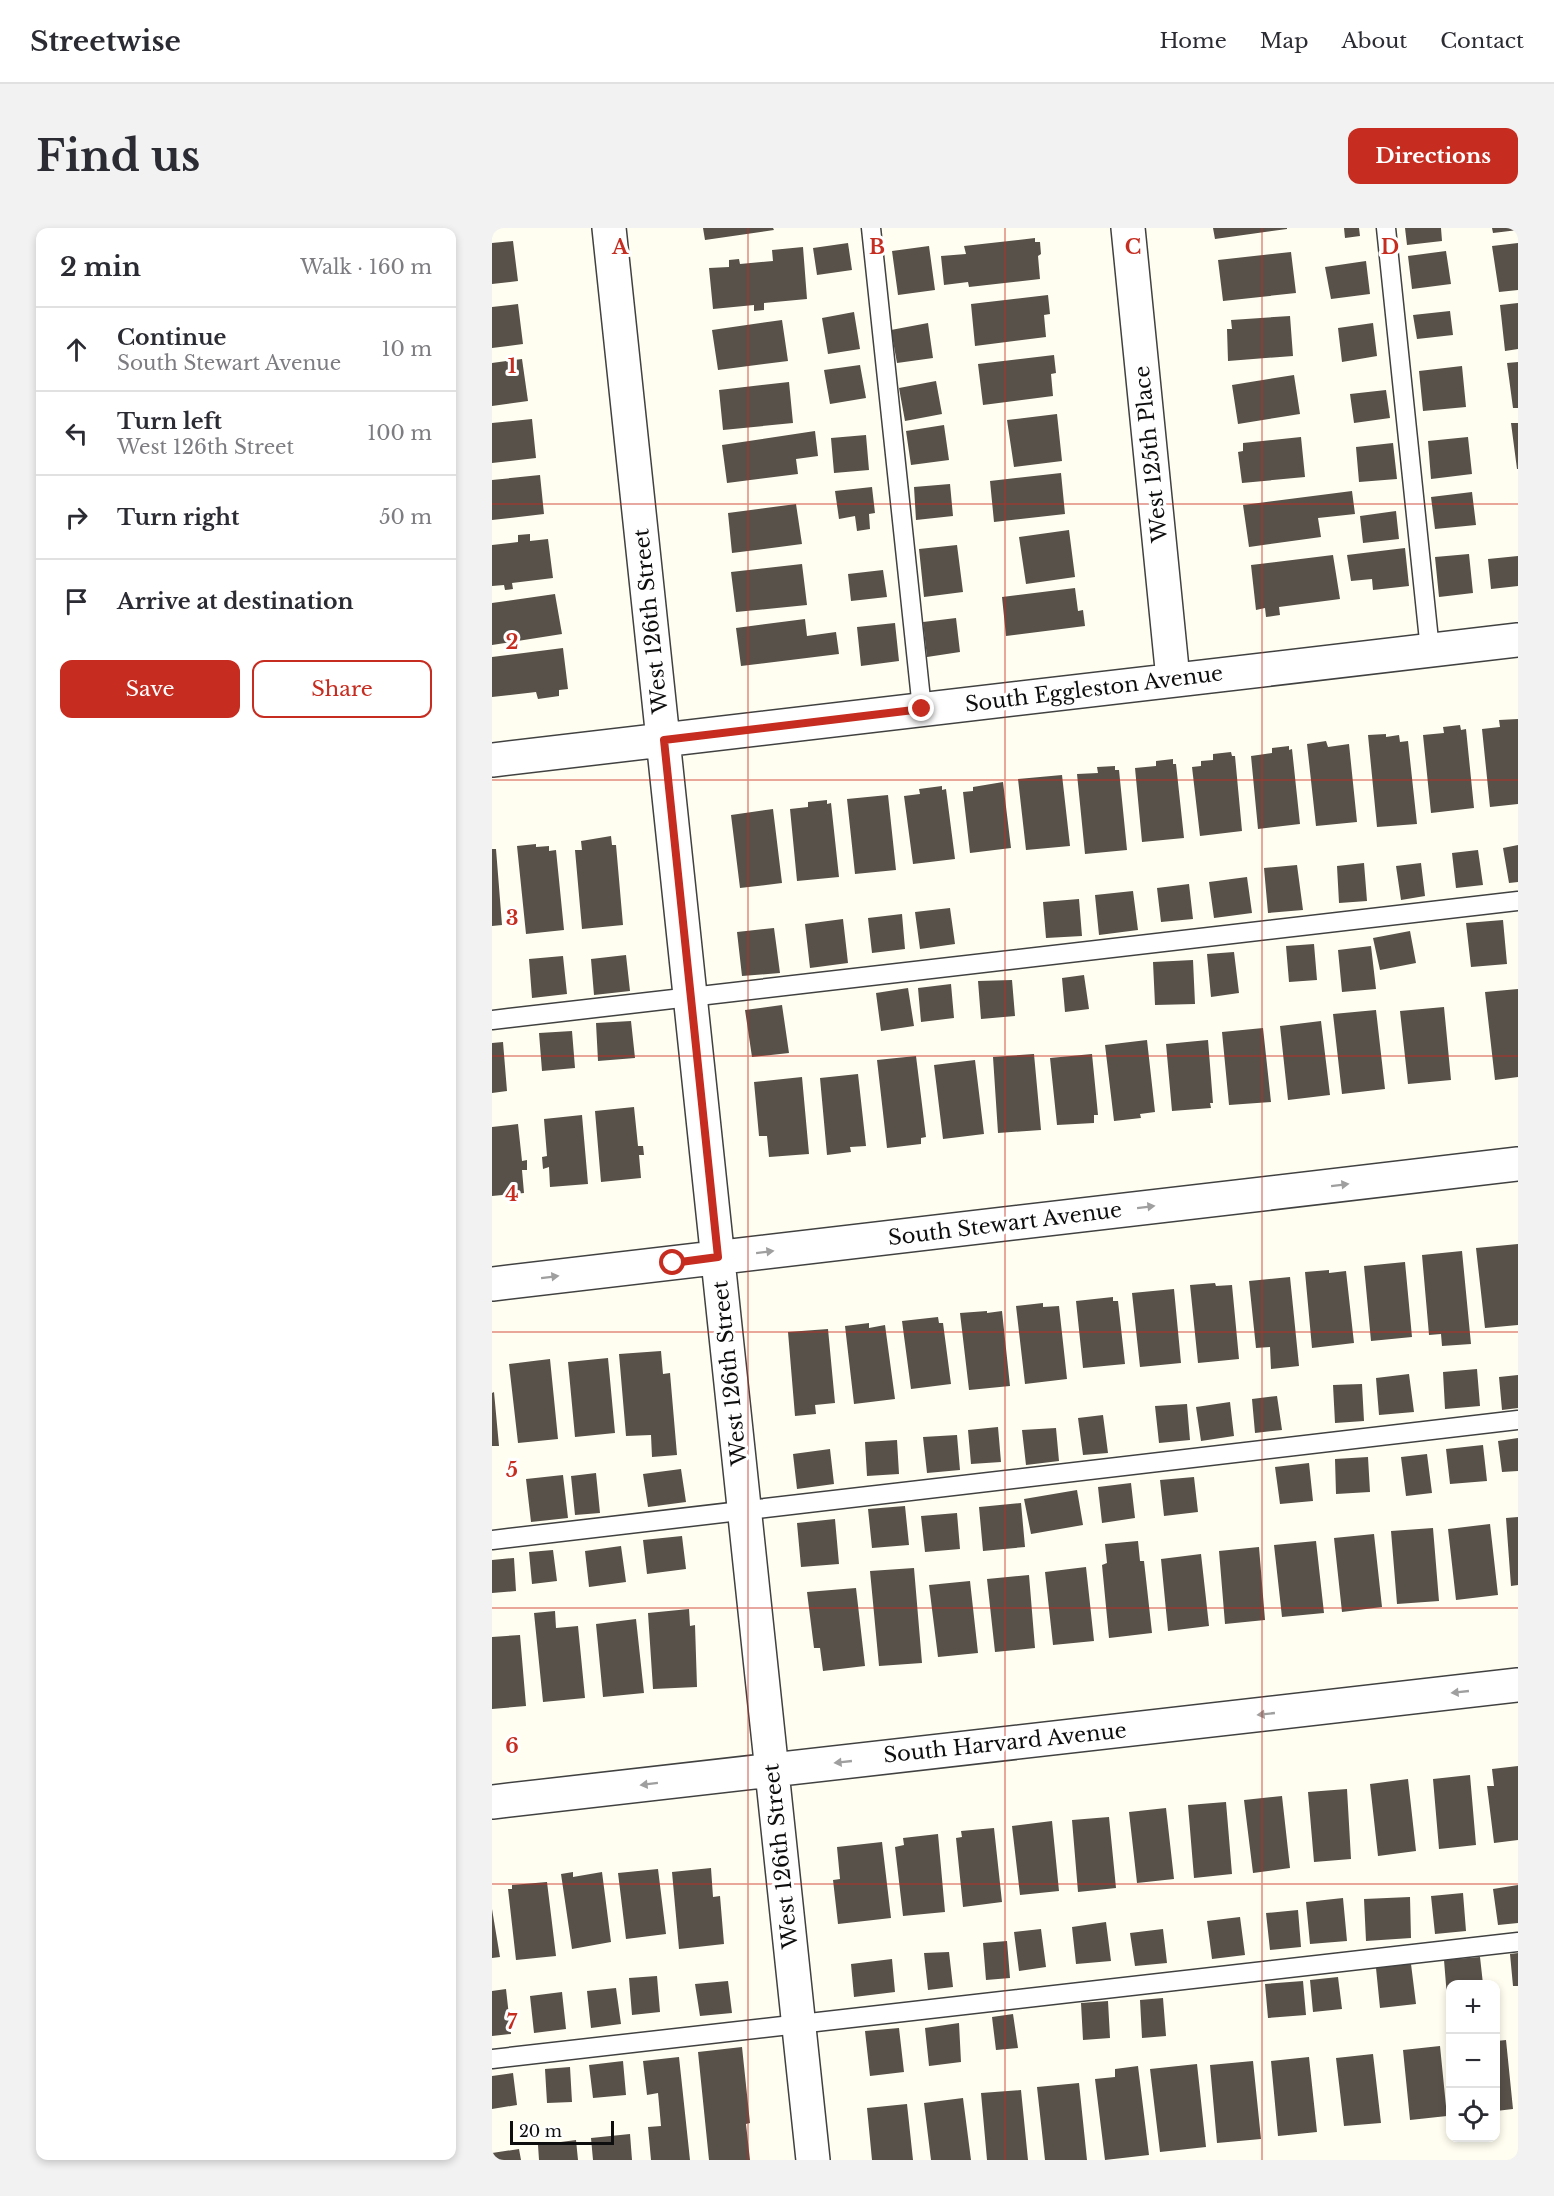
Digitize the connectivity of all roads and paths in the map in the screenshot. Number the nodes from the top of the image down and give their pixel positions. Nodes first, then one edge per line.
1 (609, 228) edge
2 (871, 228) edge
3 (1128, 228) edge
4 (1386, 228) edge
5 (1518, 640) edge
6 (1430, 650) junction
7 (1173, 679) junction
8 (922, 709) junction
9 (664, 740) junction
10 (492, 760) edge
11 (1518, 901) edge
12 (691, 997) junction
13 (492, 1020) edge
14 (1518, 1164) edge
15 (718, 1257) junction
16 (492, 1284) edge
17 (1518, 1419) edge
18 (745, 1511) junction
19 (492, 1540) edge
20 (1518, 1685) edge
21 (772, 1770) junction
22 (492, 1802) edge
23 (1518, 1942) edge
24 (799, 2024) junction
25 (492, 2059) edge
26 (813, 2160) edge

1 - 9 street, West 126th Street
2 - 8 lane
3 - 7 street, West 125th Place
4 - 6 lane
5 - 6 street, South Eggleston Avenue
6 - 7 street, South Eggleston Avenue
7 - 8 street, South Eggleston Avenue
8 - 9 street, South Eggleston Avenue
9 - 10 street, South Eggleston Avenue
9 - 12 street, West 126th Street
11 - 12 lane
12 - 13 lane
12 - 15 street, West 126th Street
15 -> 14 street, South Stewart Avenue
16 -> 15 street, South Stewart Avenue
15 - 18 street, West 126th Street
17 - 18 lane
18 - 19 lane
18 - 21 street, West 126th Street
20 -> 21 street, South Harvard Avenue
21 -> 22 street, South Harvard Avenue
21 - 24 street, West 126th Street
23 - 24 lane
24 - 25 lane
24 - 26 street, West 126th Street

